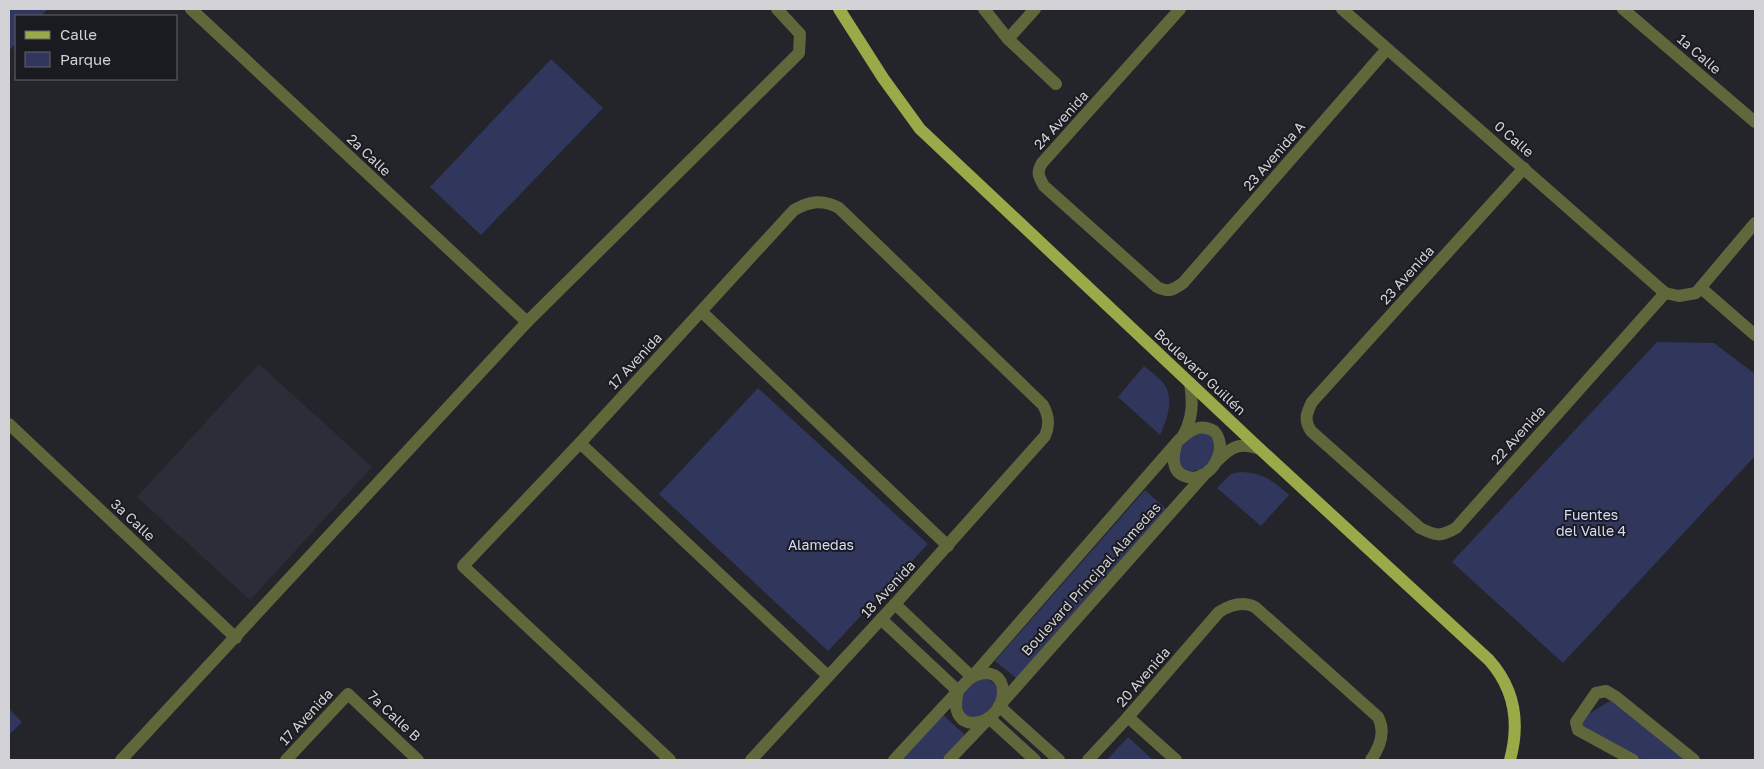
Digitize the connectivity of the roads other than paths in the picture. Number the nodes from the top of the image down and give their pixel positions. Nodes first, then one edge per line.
1 (191, 9) edge
2 (777, 9) edge
3 (839, 9) edge
4 (984, 9) edge
5 (1035, 9) edge
6 (1180, 9) edge
7 (1342, 9) edge
8 (1623, 9) edge
9 (1008, 39) junction
10 (1387, 49) junction
11 (1056, 84) dead end
12 (1755, 122) edge
13 (1524, 168) junction
14 (1755, 223) edge
15 (1183, 282) joint
16 (1700, 288) junction
17 (1665, 293) junction
18 (702, 312) junction
19 (527, 322) junction
20 (1755, 335) edge
21 (1190, 383) junction
22 (1312, 402) joint
23 (9, 424) edge
24 (1045, 436) joint
25 (1180, 441) junction
26 (580, 443) junction
27 (1260, 449) junction
28 (1210, 468) junction
29 (948, 546) junction
30 (895, 604) junction
31 (881, 619) junction
32 (236, 638) junction
33 (828, 676) junction
34 (972, 677) junction
35 (958, 691) junction
36 (348, 694) joint
37 (999, 706) junction
38 (1128, 717) junction
39 (989, 718) junction
40 (121, 760) edge
41 (286, 760) edge
42 (418, 760) edge
43 (670, 760) edge
44 (751, 760) edge
45 (894, 760) edge
46 (949, 760) edge
47 (1035, 760) edge
48 (1059, 760) edge
49 (1088, 760) edge
50 (1176, 760) edge
51 (1371, 760) edge
52 (1510, 760) edge
53 (1633, 760) edge
54 (1694, 760) edge

1 - 19 street, 2a Calle
2 - 19 street
3 - 21 main road, Boulevard Guillén
4 - 9 street
5 - 9 street
6 - 15 street, 24 Avenida
7 - 10 street, 0 Calle
8 - 12 street, 1a Calle
9 - 11 street
10 - 13 street, 0 Calle
10 - 15 street, 23 Avenida A
13 - 17 street, 0 Calle
13 - 22 street, 23 Avenida
14 - 16 street
16 - 17 street
16 - 20 street
17 - 22 street, 22 Avenida
18 - 24 street, 17 Avenida
18 - 26 street, 17 Avenida
18 - 29 street
19 - 32 street
21 - 25 street
21 - 27 main road, Boulevard Guillén
23 - 32 street, 3a Calle
24 - 29 street, 18 Avenida
25 - 28 street
25 - 28 street, Boulevard Principal Alamedas
25 - 34 street, Boulevard Principal Alamedas
26 - 33 street
26 - 43 street, 17 Avenida
27 - 28 street
27 - 52 main road, Boulevard Guillén
28 - 37 street, Boulevard Principal Alamedas
29 - 30 street, 18 Avenida
30 - 31 street, 18 Avenida
30 - 34 street
31 - 33 street, 18 Avenida
31 - 35 street
32 - 40 street
33 - 44 street, 18 Avenida
34 - 35 street, Boulevard Principal Alamedas
34 - 37 street
35 - 39 street
35 - 45 street, Boulevard Principal Alamedas
36 - 41 street, 17 Avenida
36 - 42 street, 7a Calle B
37 - 39 street, Boulevard Principal Alamedas
37 - 48 street
38 - 49 street, 20 Avenida
38 - 50 street
38 - 51 street, 20 Avenida
39 - 46 street, Boulevard Principal Alamedas
39 - 47 street
53 - 54 street

